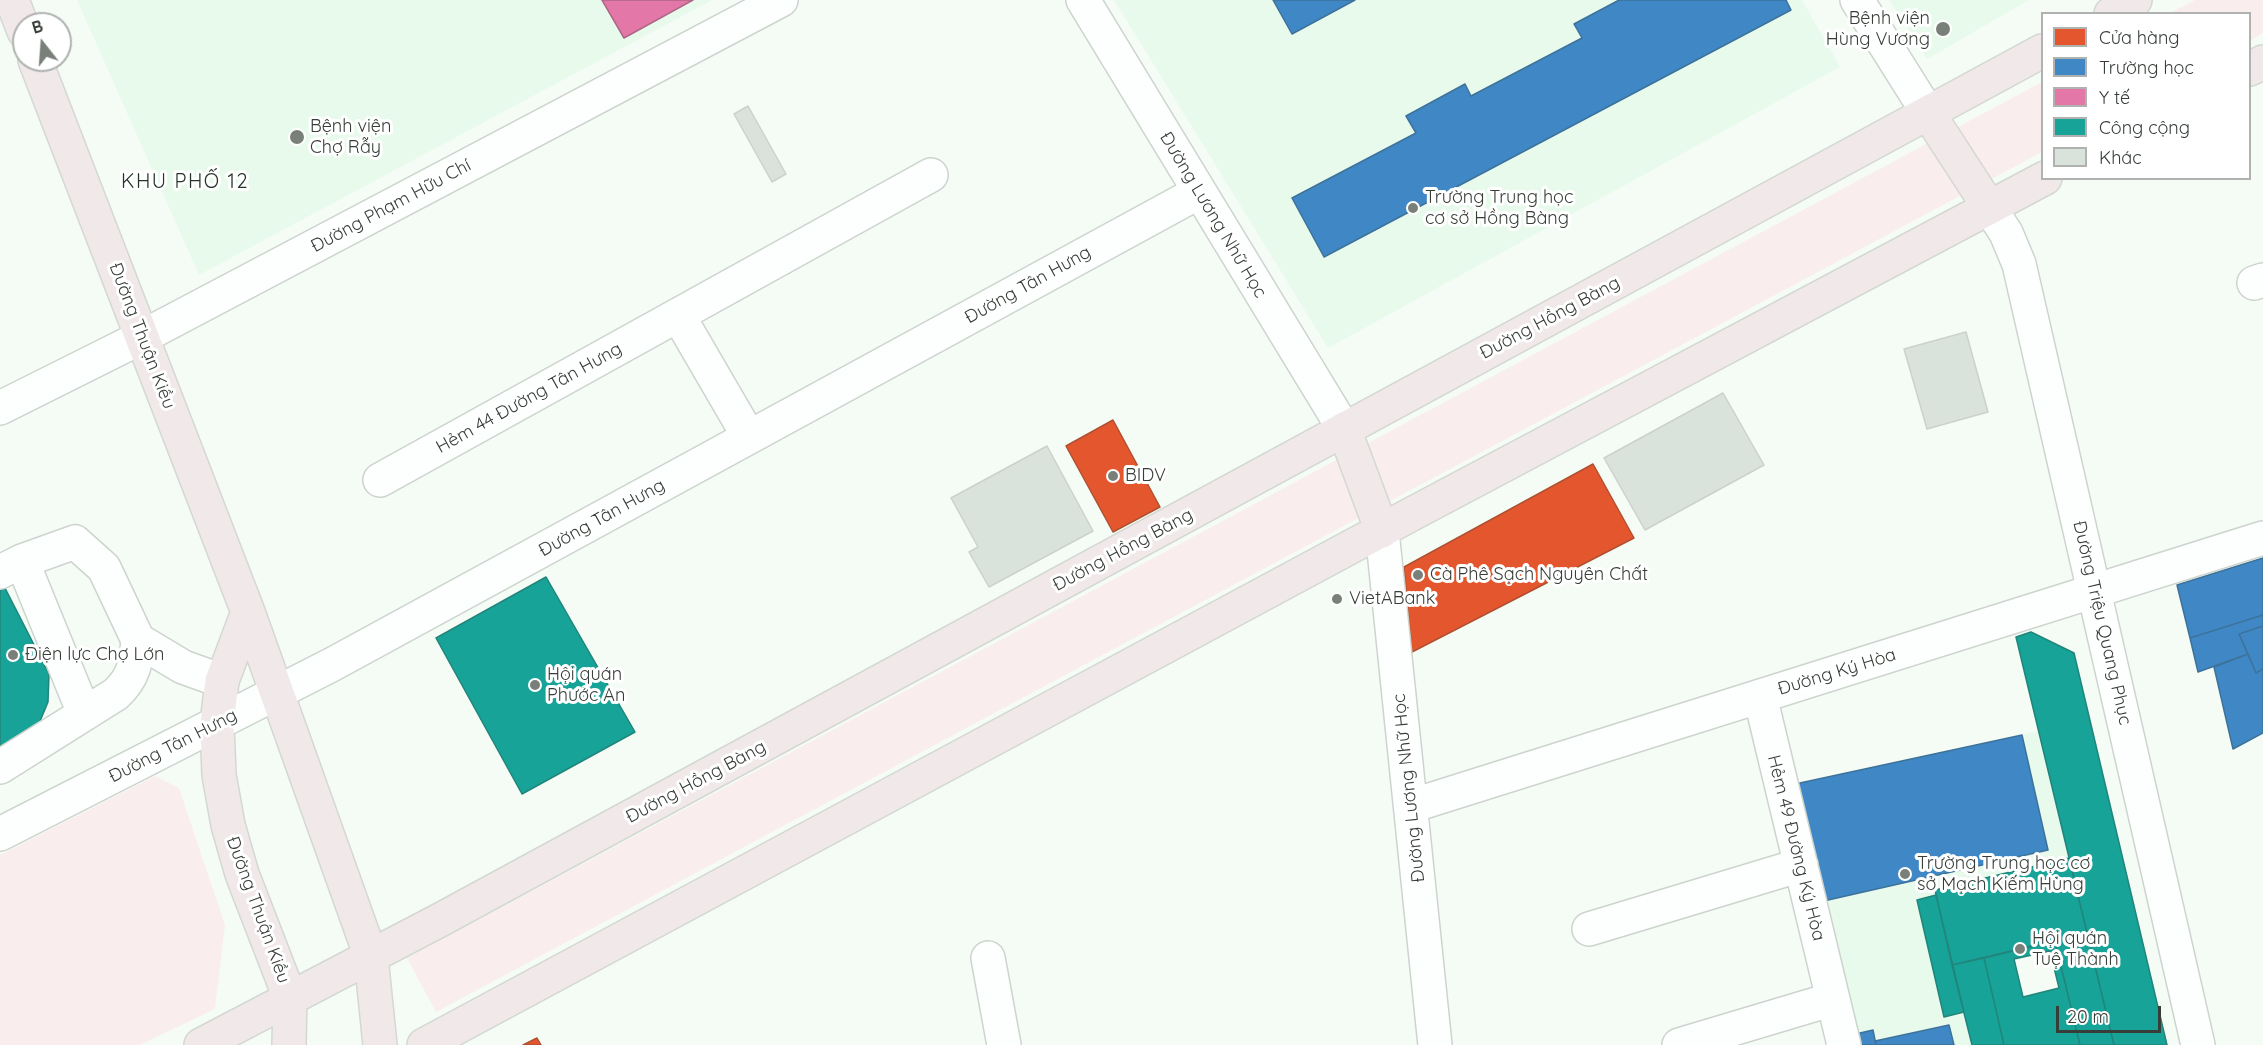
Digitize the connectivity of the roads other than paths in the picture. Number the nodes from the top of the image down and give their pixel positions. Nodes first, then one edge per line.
1 (781, 0) edge
2 (1083, 0) edge
3 (1857, 0) edge
4 (2136, 0) edge
5 (2115, 12) edge
6 (2041, 52) edge
7 (40, 72) edge
8 (1928, 113) junction
9 (931, 176) dead end
10 (2042, 180) edge
11 (1199, 192) junction
12 (1989, 207) junction
13 (678, 315) junction
14 (142, 337) junction
15 (0, 408) edge
16 (1344, 429) junction
17 (749, 437) junction
18 (380, 480) dead end
19 (1382, 531) junction
20 (2263, 538) edge
21 (11, 566) edge
22 (2094, 592) junction
23 (248, 612) junction
24 (138, 640) junction
25 (222, 681) junction
26 (278, 693) junction
27 (1760, 696) junction
28 (84, 713) junction
29 (217, 724) junction
30 (0, 767) edge
31 (1410, 806) junction
32 (0, 834) edge
33 (1801, 865) junction
34 (1589, 929) dead end
35 (371, 957) junction
36 (988, 958) dead end
37 (290, 998) junction
38 (1833, 999) junction
39 (201, 1045) edge
40 (289, 1045) edge
41 (380, 1045) edge
42 (424, 1045) edge
43 (1004, 1045) edge
44 (1435, 1045) edge
45 (1679, 1045) edge
46 (1844, 1045) edge
47 (2198, 1045) edge

1 - 14 street, Đường Phạm Hữu Chí
2 - 11 street, Đường Lương Nhữ Học
3 - 8 street
4 - 5 main road
6 - 8 main road, Đường Hồng Bàng
7 - 14 main road, Đường Thuận Kiều
8 - 12 main road
8 - 16 main road, Đường Hồng Bàng
9 - 13 street, Hẻm 44 Đường Tân Hưng
10 - 12 main road
11 - 16 street, Đường Lương Nhữ Học
11 - 17 street, Đường Tân Hưng
12 - 19 main road
12 - 22 street, Đường Triệu Quang Phục
13 - 17 street
13 - 18 street, Hẻm 44 Đường Tân Hưng
14 - 15 street, Đường Phạm Hữu Chí
14 - 23 main road, Đường Thuận Kiều
16 - 19 main road
16 - 35 main road, Đường Hồng Bàng
17 - 26 street, Đường Tân Hưng
19 - 31 street, Đường Lương Nhữ Học
19 - 42 main road
20 - 22 street, Đường Ký Hòa
21 - 24 street
21 - 28 street
22 - 27 street, Đường Ký Hòa
22 - 47 street, Đường Triệu Quang Phục
23 - 25 main road, Đường Thuận Kiều
23 - 26 main road, Đường Thuận Kiều
24 - 25 street
24 - 28 street
25 - 29 main road, Đường Thuận Kiều
26 - 29 street, Đường Tân Hưng
26 - 35 main road, Đường Thuận Kiều
27 - 31 street, Đường Ký Hòa
27 - 33 street, Hẻm 49 Đường Ký Hòa
28 - 30 street
29 - 32 street, Đường Tân Hưng
29 - 37 main road, Đường Thuận Kiều
31 - 44 street, Đường Lương Nhữ Học
33 - 34 street
33 - 38 street, Hẻm 49 Đường Ký Hòa
35 - 37 main road, Đường Hồng Bàng
35 - 41 main road, Đường Thuận Kiều
36 - 43 street
37 - 39 main road, Đường Hồng Bàng
37 - 40 main road
38 - 45 street
38 - 46 street, Hẻm 49 Đường Ký Hòa

